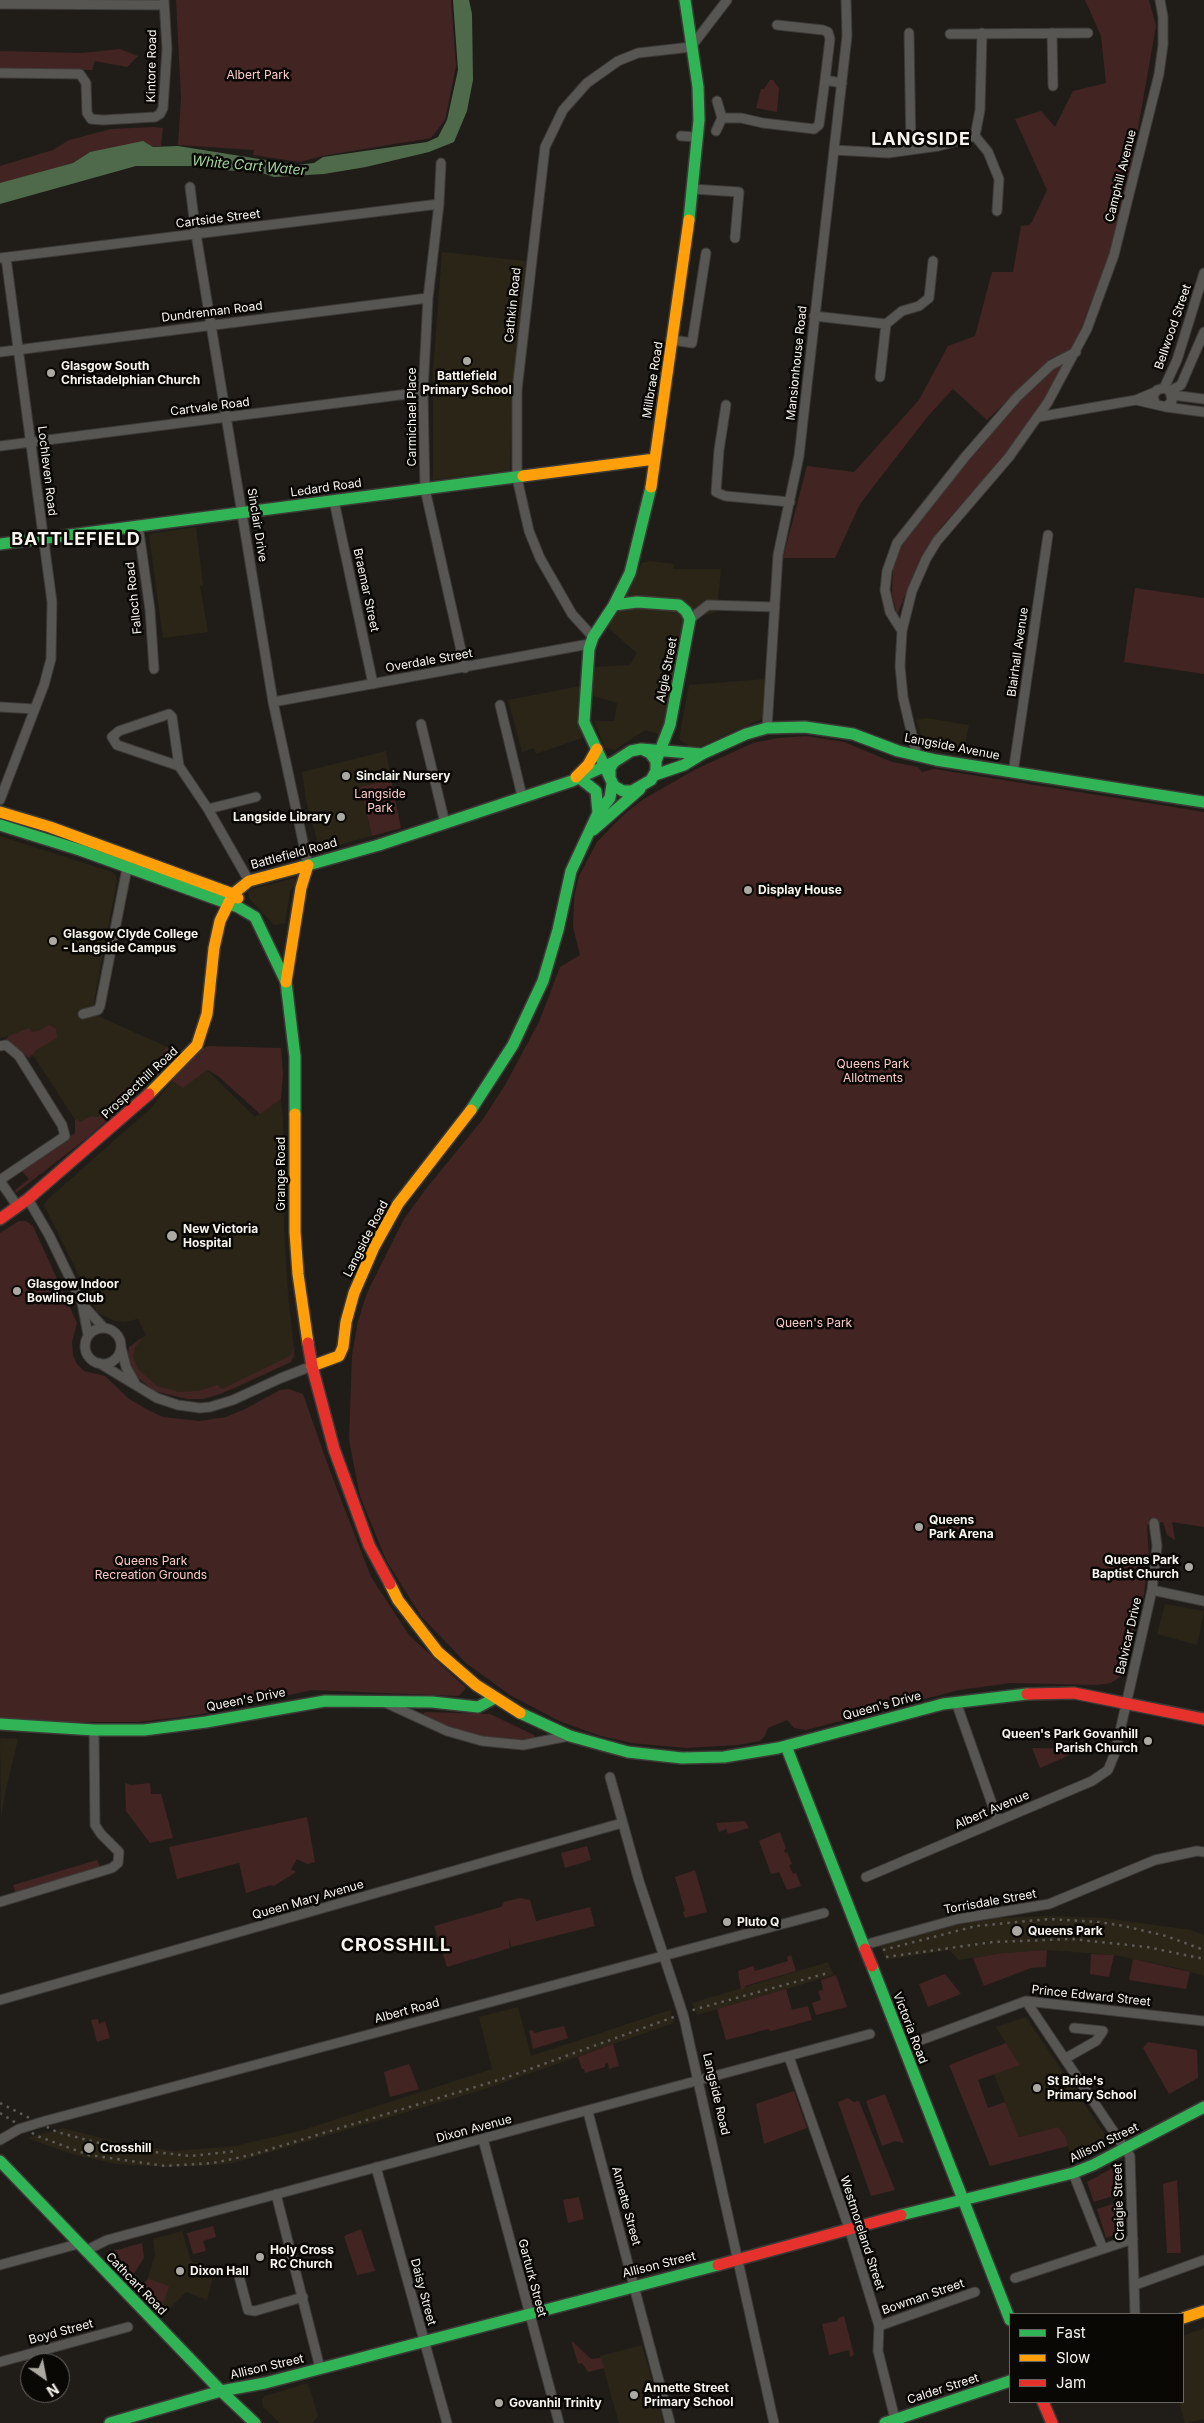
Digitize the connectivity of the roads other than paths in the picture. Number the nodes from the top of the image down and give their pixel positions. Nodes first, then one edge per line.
1 (684, 0) edge
2 (727, 0) edge
3 (846, 0) edge
4 (1160, 0) edge
5 (164, 2) edge
6 (0, 4) edge
7 (777, 25) dead end
8 (909, 33) dead end
9 (982, 33) junction
10 (1052, 33) junction
11 (1088, 33) dead end
12 (950, 34) dead end
13 (692, 47) junction
14 (0, 73) edge
15 (825, 80) junction
16 (842, 82) junction
17 (1053, 86) dead end
18 (717, 101) dead end
19 (722, 118) junction
20 (716, 131) dead end
21 (681, 136) dead end
22 (975, 136) junction
23 (698, 137) junction
24 (834, 150) junction
25 (911, 150) junction
26 (441, 163) dead end
27 (190, 187) dead end
28 (693, 189) junction
29 (439, 204) junction
30 (997, 211) dead end
31 (196, 234) junction
32 (734, 238) dead end
33 (706, 253) dead end
34 (3, 258) edge
35 (933, 261) dead end
36 (1204, 273) edge
37 (428, 298) junction
38 (814, 316) junction
39 (886, 324) junction
40 (212, 325) junction
41 (1204, 332) edge
42 (673, 340) junction
43 (18, 350) junction
44 (0, 352) edge
45 (1076, 352) junction
46 (880, 377) dead end
47 (423, 392) junction
48 (1165, 392) junction
49 (1204, 399) edge
50 (1136, 400) junction
51 (1155, 403) junction
52 (726, 404) dead end
53 (1166, 407) junction
54 (1204, 412) edge
55 (1038, 417) junction
56 (228, 418) junction
57 (32, 442) junction
58 (0, 446) edge
59 (655, 459) junction
60 (517, 478) junction
61 (425, 489) junction
62 (334, 501) junction
63 (790, 502) junction
64 (243, 513) junction
65 (138, 525) junction
66 (1048, 535) dead end
67 (43, 539) junction
68 (0, 544) edge
69 (630, 574) junction
70 (637, 602) junction
71 (614, 605) junction
72 (775, 607) junction
73 (690, 619) junction
74 (902, 631) junction
75 (591, 641) junction
76 (465, 668) junction
77 (154, 669) dead end
78 (373, 684) junction
79 (274, 702) junction
80 (500, 705) dead end
81 (0, 707) edge
82 (35, 709) junction
83 (421, 724) dead end
84 (670, 726) junction
85 (767, 728) junction
86 (597, 749) junction
87 (681, 753) junction
88 (702, 754) junction
89 (658, 756) junction
90 (918, 756) junction
91 (610, 764) junction
92 (179, 766) junction
93 (1012, 773) junction
94 (655, 775) junction
95 (577, 780) junction
96 (611, 781) junction
97 (642, 786) junction
98 (522, 796) junction
99 (256, 797) dead end
100 (0, 800) edge
101 (1204, 802) edge
102 (208, 809) junction
103 (0, 812) edge
104 (598, 813) junction
105 (445, 823) junction
106 (0, 825) edge
107 (591, 831) junction
108 (129, 861) junction
109 (308, 865) junction
110 (249, 880) junction
111 (230, 899) junction
112 (286, 982) junction
113 (83, 1014) dead end
114 (0, 1046) edge
115 (0, 1180) edge
116 (28, 1198) junction
117 (18, 1207) junction
118 (0, 1218) edge
119 (82, 1303) junction
120 (103, 1328) junction
121 (88, 1335) junction
122 (121, 1347) junction
123 (99, 1363) junction
124 (312, 1366) junction
125 (136, 1385) junction
126 (1154, 1523) dead end
127 (1152, 1590) junction
128 (1204, 1601) edge
129 (495, 1698) junction
130 (382, 1700) junction
131 (956, 1702) junction
132 (1127, 1703) junction
133 (1204, 1719) edge
134 (0, 1724) edge
135 (94, 1730) junction
136 (570, 1736) junction
137 (786, 1746) junction
138 (1115, 1753) joint
139 (610, 1776) dead end
140 (998, 1821) junction
141 (622, 1824) junction
142 (1204, 1852) edge
143 (866, 1877) dead end
144 (0, 1902) edge
145 (824, 1913) dead end
146 (864, 1947) junction
147 (665, 1956) junction
148 (0, 2000) edge
149 (1026, 2001) junction
150 (1204, 2021) edge
151 (1074, 2028) dead end
152 (870, 2034) dead end
153 (921, 2040) dead end
154 (789, 2057) junction
155 (1066, 2058) junction
156 (700, 2081) junction
157 (1204, 2107) edge
158 (588, 2112) junction
159 (484, 2139) junction
160 (0, 2140) edge
161 (1126, 2148) junction
162 (0, 2161) edge
163 (376, 2167) junction
164 (1073, 2174) junction
165 (276, 2194) junction
166 (961, 2199) junction
167 (849, 2228) junction
168 (1133, 2239) junction
169 (82, 2247) junction
170 (1103, 2249) junction
171 (739, 2260) junction
172 (1204, 2260) edge
173 (0, 2265) edge
174 (238, 2276) dead end
175 (1015, 2278) dead end
176 (634, 2285) junction
177 (1135, 2286) junction
178 (975, 2292) dead end
179 (303, 2297) junction
180 (1204, 2311) edge
181 (528, 2312) junction
182 (1135, 2313) edge
183 (1009, 2318) edge
184 (1184, 2318) edge
185 (878, 2326) junction
186 (128, 2328) dead end
187 (423, 2341) junction
188 (0, 2362) edge
189 (320, 2368) junction
190 (1009, 2381) edge
191 (221, 2392) junction
192 (1043, 2403) edge
193 (890, 2421) edge
194 (110, 2423) edge
195 (255, 2423) edge
196 (447, 2423) edge
197 (559, 2423) edge
198 (670, 2423) edge
199 (774, 2423) edge
200 (1052, 2423) edge

1 - 13 street, Millbrae Road
2 - 13 street
3 - 16 street, Mansionhouse Road
4 - 45 street, Camphill Avenue
5 - 6 street
5 - 14 street, Kintore Road
7 - 15 street
8 - 25 street
9 - 10 street
9 - 12 street
9 - 22 street
10 - 11 street
10 - 17 street
13 - 23 street, Millbrae Road
13 - 60 street, Cathkin Road
15 - 16 street
15 - 19 street
16 - 24 street, Mansionhouse Road
18 - 19 street
19 - 20 street
21 - 23 street
22 - 25 street
22 - 30 street
23 - 28 street, Millbrae Road
24 - 25 street
24 - 38 street, Mansionhouse Road
26 - 29 street, Carmichael Place
27 - 31 street, Sinclair Drive
28 - 32 street
28 - 42 street, Millbrae Road
29 - 31 street, Cartside Street
29 - 37 street, Carmichael Place
31 - 34 street, Cartside Street
31 - 40 street, Sinclair Drive
33 - 42 street
34 - 43 street, Lochleven Road
35 - 39 street
36 - 48 street, Bellwood Street
37 - 40 street, Dundrennan Road
37 - 47 street, Carmichael Place
38 - 39 street
38 - 63 street, Mansionhouse Road
39 - 46 street
40 - 43 street, Dundrennan Road
40 - 56 street, Sinclair Drive
41 - 48 street
42 - 59 street, Millbrae Road
43 - 44 street, Dundrennan Road
43 - 57 street, Lochleven Road
45 - 55 street, Camphill Avenue
45 - 74 street
47 - 56 street, Cartvale Road
47 - 61 street, Carmichael Place
48 - 49 street
48 - 50 street
48 - 51 street
48 - 53 street
50 - 51 street
50 - 55 street
51 - 53 street
52 - 63 street
53 - 54 street
55 - 74 street, Camphill Avenue
56 - 57 street, Cartvale Road
56 - 64 street, Sinclair Drive
57 - 58 street, Cartvale Road
57 - 67 street, Lochleven Road
59 - 60 street, Ledard Road
59 - 69 street, Millbrae Road
60 - 61 street, Ledard Road
60 - 75 street, Cathkin Road
61 - 62 street, Ledard Road
61 - 76 street, Carmichael Place
62 - 64 street, Ledard Road
62 - 78 street, Braemar Street
63 - 72 street, Mansionhouse Road
64 - 65 street, Ledard Road
64 - 79 street, Sinclair Drive
65 - 67 street, Ledard Road
65 - 77 street, Falloch Road
66 - 93 street, Blairhall Avenue
67 - 68 street, Ledard Road
67 - 82 street, Lochleven Road
69 - 70 street
69 - 71 street, Millbrae Road
70 - 71 street
70 - 73 street
71 - 75 street, Millbrae Road
72 - 73 street
72 - 85 street, Mansionhouse Road
73 - 84 street, Algie Street
74 - 90 street, Camphill Avenue
75 - 76 street, Overdale Street
75 - 86 street, Millbrae Road
76 - 78 street, Overdale Street
78 - 79 street, Overdale Street
79 - 109 street, Sinclair Drive
80 - 98 street
81 - 82 street
82 - 100 street, Lochleven Road
83 - 105 street
84 - 87 street
84 - 89 street, Algie Street
85 - 88 street, Langside Avenue
85 - 90 street, Langside Avenue
86 - 91 street, Millbrae Road
86 - 95 street
87 - 88 street, Langside Avenue
87 - 89 street, Langside Avenue
88 - 94 street, Langside Avenue
89 - 91 street, Langside Avenue
89 - 94 street
90 - 93 street, Langside Avenue
91 - 95 street, Battlefield Road
91 - 96 street, Millbrae Road
92 - 92 street
92 - 102 street
93 - 101 street, Langside Avenue
94 - 97 street
95 - 96 street, Battlefield Road
95 - 98 street, Battlefield Road
95 - 104 street
96 - 97 street
96 - 104 street, Langside Road
97 - 107 street, Langside Road
98 - 105 street, Battlefield Road
99 - 102 street
102 - 110 street
103 - 108 street
104 - 107 street, Langside Road
105 - 109 street, Battlefield Road
106 - 108 street
107 - 124 street, Langside Road
108 - 111 street
108 - 113 street
109 - 110 street, Battlefield Road
109 - 112 street, Grange Road
110 - 111 street, Battlefield Road
111 - 112 street, Grange Road
111 - 116 street, Prospecthill Road
112 - 124 street, Grange Road
114 - 115 street
115 - 117 street
116 - 117 street, Prospecthill Road
116 - 119 street
117 - 118 street, Prospecthill Road
119 - 120 street
119 - 121 street
120 - 121 street
120 - 122 street
121 - 123 street
122 - 123 street
122 - 125 street
123 - 125 street
124 - 125 street
124 - 129 street
126 - 127 street, Balvicar Drive
127 - 128 street
127 - 132 street, Balvicar Drive
129 - 130 street, Queen's Drive
129 - 136 street
130 - 135 street, Queen's Drive
130 - 136 street
131 - 132 street, Queen's Drive
131 - 137 street, Queen's Drive
131 - 140 street
132 - 133 street, Queen's Drive
132 - 138 street, Balvicar Drive
134 - 135 street, Queen's Drive
135 - 144 street
136 - 137 street, Queen's Drive
137 - 146 street, Victoria Road
138 - 140 street, Albert Avenue
139 - 141 street, Langside Road
140 - 143 street, Albert Avenue
141 - 147 street, Langside Road
141 - 148 street, Queen Mary Avenue
142 - 146 street, Torrisdale Street
145 - 147 street, Albert Road
146 - 166 street, Victoria Road, bridge
147 - 156 street, Langside Road, bridge
147 - 160 street, Albert Road, bridge
149 - 150 street, Prince Edward Street
149 - 153 street, Prince Edward Street
149 - 155 street, Craigie Street
151 - 155 street
152 - 154 street, Dixon Avenue
154 - 156 street, Dixon Avenue
154 - 167 street, Westmoreland Street
155 - 161 street, Craigie Street
156 - 158 street, Dixon Avenue
156 - 171 street, Langside Road
157 - 161 street, Allison Street
158 - 159 street, Dixon Avenue
158 - 176 street, Annette Street
159 - 163 street, Dixon Avenue
159 - 181 street, Garturk Street
161 - 164 street, Allison Street
161 - 168 street, Craigie Street
162 - 169 street, Cathcart Road
163 - 165 street, Dixon Avenue
163 - 187 street, Daisy Street
164 - 166 street, Allison Street
164 - 170 street
165 - 169 street, Dixon Avenue
165 - 179 street
166 - 167 street, Allison Street
166 - 183 street, Victoria Road
167 - 171 street, Allison Street
167 - 185 street, Westmoreland Street
168 - 170 street
168 - 177 street, Craigie Street
169 - 173 street, Dixon Avenue
169 - 191 street, Cathcart Road
170 - 175 street
171 - 176 street, Allison Street
171 - 199 street, Langside Road
172 - 177 street
174 - 179 street
176 - 181 street, Allison Street
176 - 198 street, Annette Street
177 - 182 street, Craigie Street
178 - 185 street, Bowman Street
179 - 189 street
180 - 184 street
181 - 187 street, Allison Street
181 - 197 street, Garturk Street
185 - 193 street, Westmoreland Street
186 - 188 street, Boyd Street
187 - 189 street, Allison Street
187 - 196 street, Daisy Street
189 - 191 street, Allison Street
190 - 193 street, Calder Street
191 - 194 street, Allison Street
191 - 195 street, Cathcart Road
192 - 200 street

